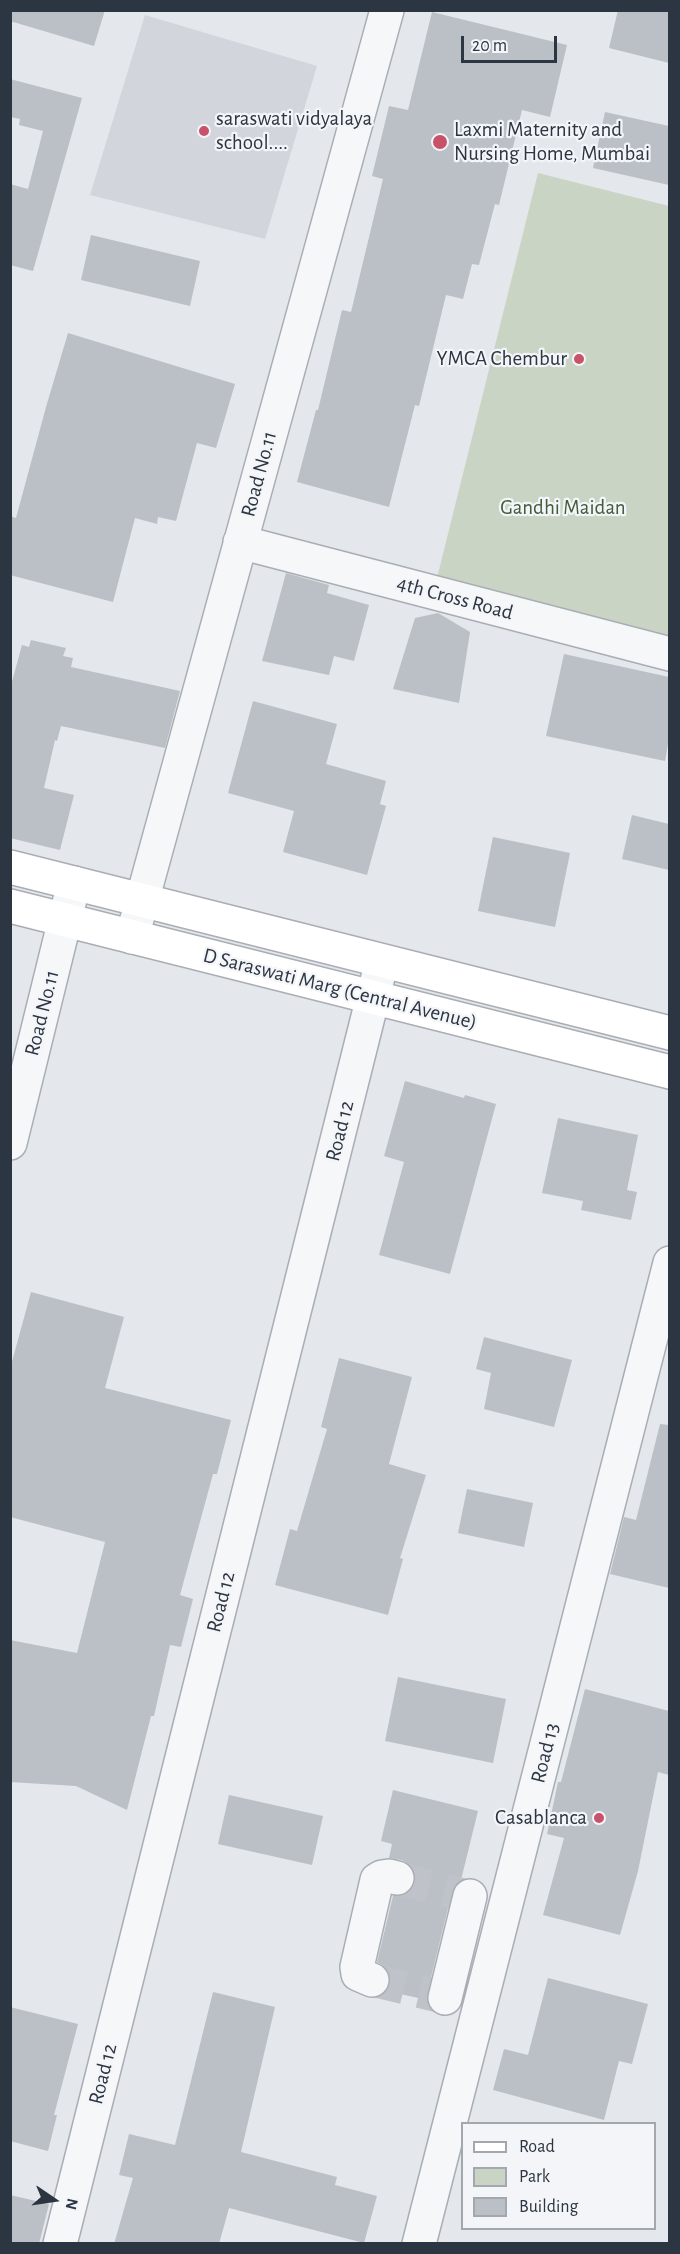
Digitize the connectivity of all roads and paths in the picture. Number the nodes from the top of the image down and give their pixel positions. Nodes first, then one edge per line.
1 (387, 10) edge
2 (240, 542) junction
3 (669, 654) edge
4 (10, 867) edge
5 (74, 883) junction
6 (141, 900) junction
7 (10, 906) edge
8 (65, 920) junction
9 (132, 937) junction
10 (382, 961) junction
11 (373, 997) junction
12 (669, 1033) edge
13 (669, 1072) edge
14 (10, 1143) edge
15 (669, 1263) edge
16 (398, 1878) tunnel mouth
17 (506, 1905) junction
18 (372, 1980) tunnel mouth
19 (480, 2006) junction
20 (60, 2244) edge
21 (419, 2244) edge

1 - 2 street, Road No.11
2 - 3 street, 4th Cross Road
2 - 6 street, Road No.11
4 - 5 main road, D Saraswati Marg (Central Avenue)
5 - 6 main road, D Saraswati Marg (Central Avenue)
5 - 8 street, Road No.11
6 - 9 street, Road No.11
6 - 10 main road, D Saraswati Marg (Central Avenue)
7 - 8 main road, D Saraswati Marg (Central Avenue)
8 - 9 main road, D Saraswati Marg (Central Avenue)
8 - 14 street, Road No.11
9 - 11 main road, D Saraswati Marg (Central Avenue)
10 - 11 street, Road 12
10 - 12 main road, D Saraswati Marg (Central Avenue)
11 - 13 main road, D Saraswati Marg (Central Avenue)
11 - 20 street, Road 12
15 - 17 street, Road 13
16 - 18 street
17 - 19 street, Road 13
17 - 19 street
19 - 21 street, Road 13

